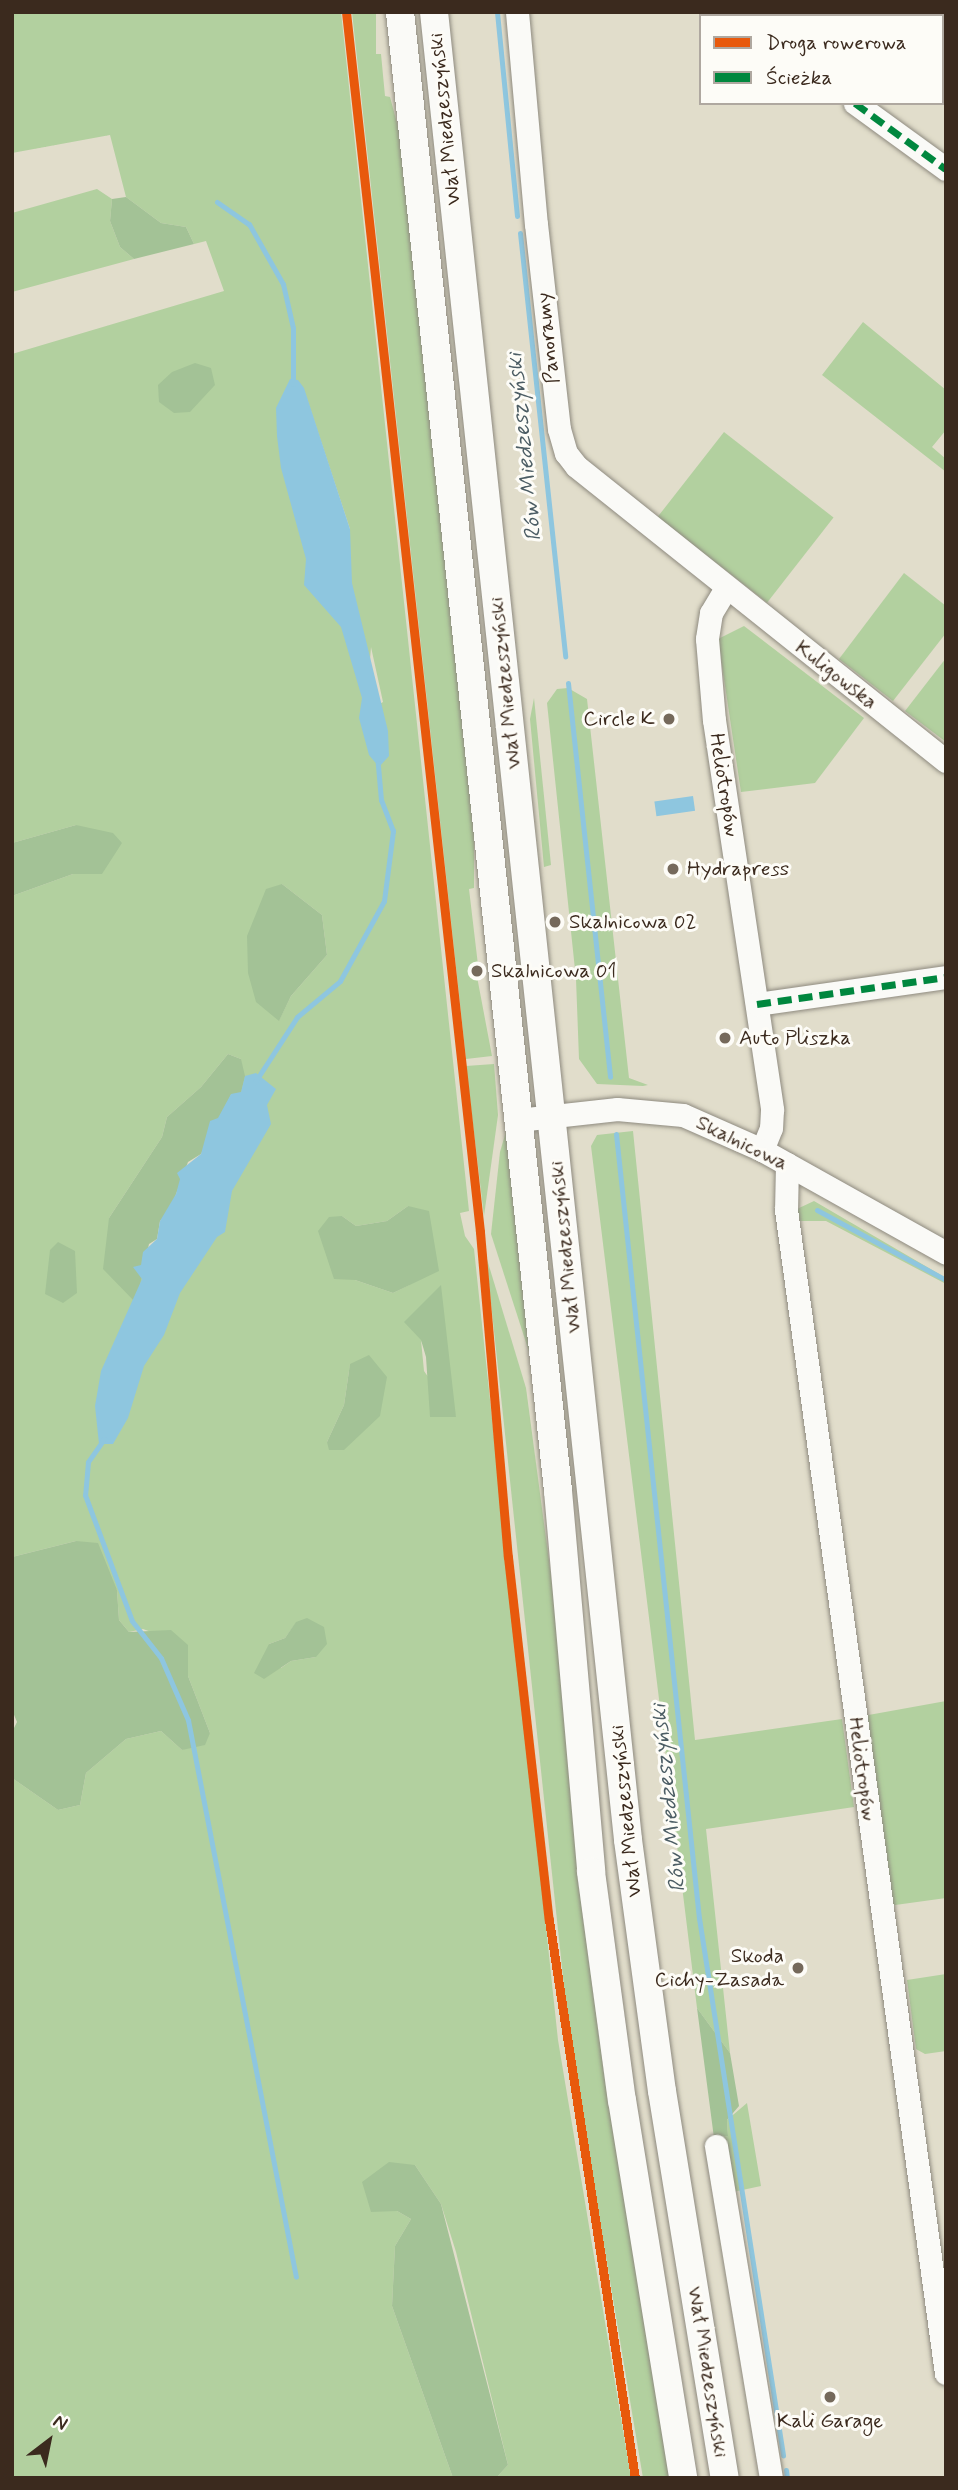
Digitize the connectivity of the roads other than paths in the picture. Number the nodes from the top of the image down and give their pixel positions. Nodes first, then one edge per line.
1 (400, 12) edge
2 (434, 12) edge
3 (517, 12) edge
4 (858, 105) edge
5 (946, 169) edge
6 (726, 588) junction
7 (946, 761) edge
8 (946, 977) edge
9 (757, 1004) junction
10 (551, 1115) junction
11 (518, 1120) junction
12 (762, 1150) junction
13 (787, 1164) junction
14 (946, 1253) edge
15 (716, 2146) dead end
16 (946, 2373) edge
17 (683, 2478) edge
18 (725, 2478) edge
19 (771, 2478) edge

1 - 11 main road, Wał Miedzeszyński
2 - 10 main road, Wał Miedzeszyński
3 - 6 street, Panoramy
4 - 5 street
6 - 7 street, Kuligowska
6 - 9 street, Heliotropów
8 - 9 street
9 - 12 street, Heliotropów
10 - 11 street, Skalnicowa
10 - 12 street, Skalnicowa
10 - 18 main road, Wał Miedzeszyński
11 - 17 main road, Wał Miedzeszyński
12 - 13 street, Skalnicowa
13 - 14 street, Skalnicowa
13 - 16 street, Heliotropów
15 - 19 street

